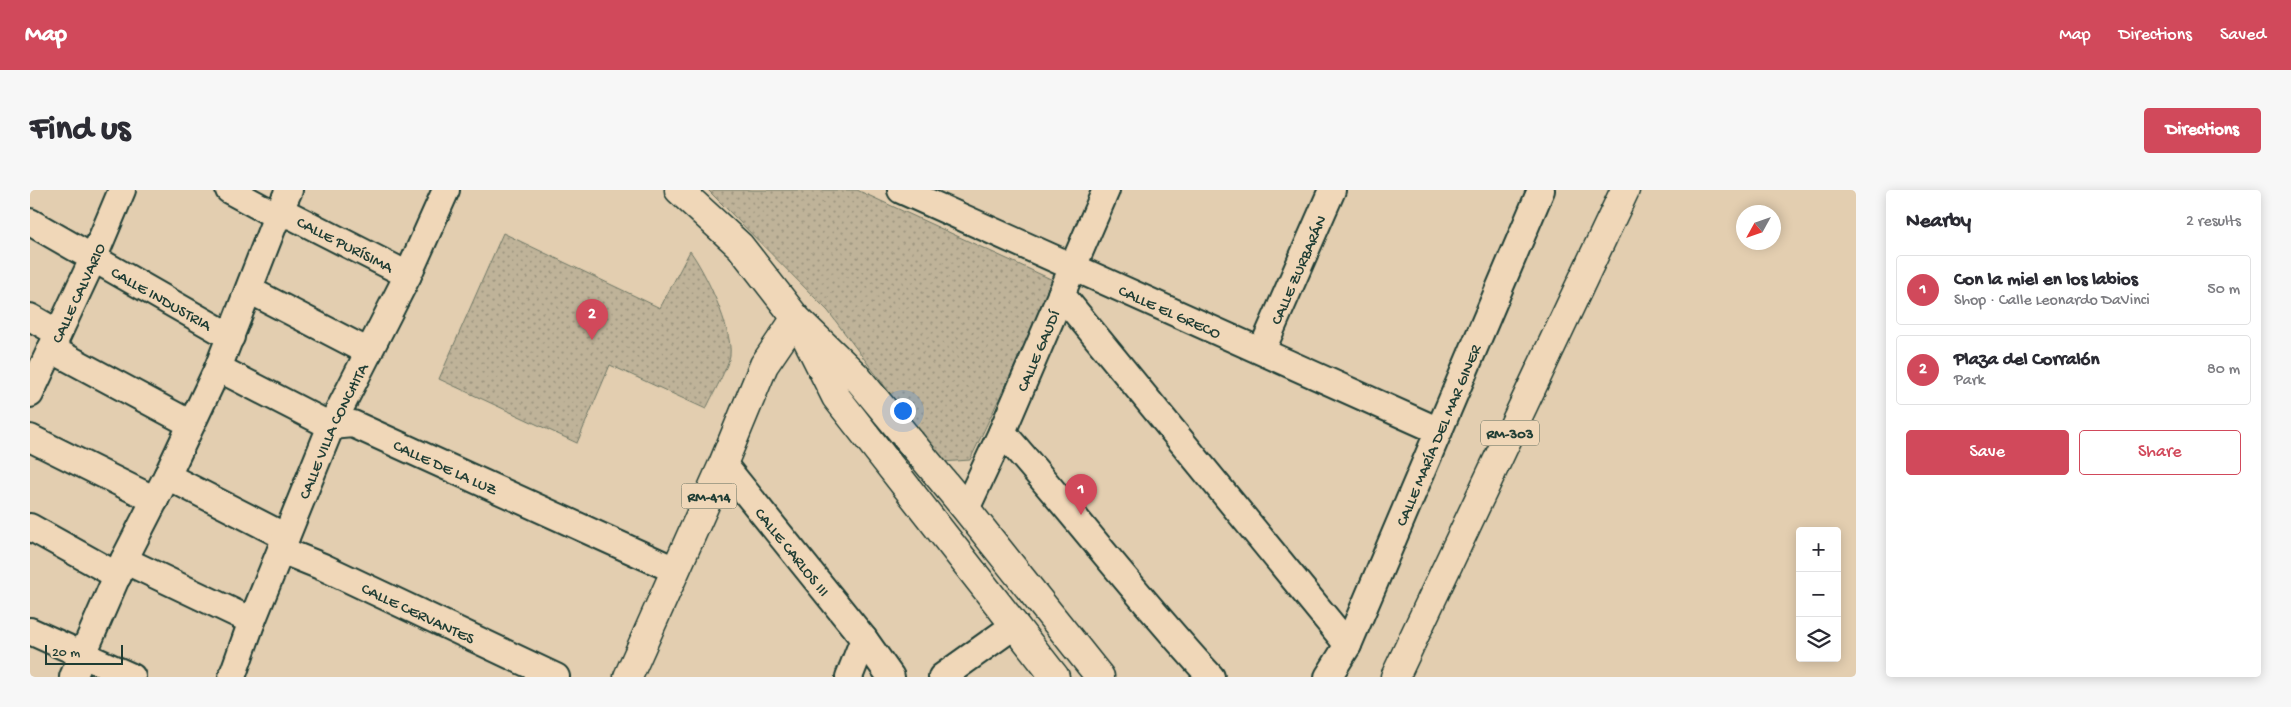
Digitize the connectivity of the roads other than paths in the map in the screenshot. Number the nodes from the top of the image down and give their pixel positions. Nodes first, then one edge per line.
1 (122, 190) edge
2 (229, 190) edge
3 (289, 190) edge
4 (446, 190) edge
5 (901, 190) edge
6 (1106, 190) edge
7 (1332, 190) edge
8 (1541, 190) edge
9 (1625, 190) edge
10 (681, 191) edge
11 (277, 216) junction
12 (30, 222) edge
13 (93, 259) junction
14 (1073, 266) junction
15 (408, 275) junction
16 (249, 290) junction
17 (1061, 294) junction
18 (30, 318) edge
19 (796, 318) junction
20 (231, 337) junction
21 (55, 341) junction
22 (1262, 350) junction
23 (369, 352) junction
24 (218, 368) junction
25 (31, 390) edge
26 (191, 424) junction
27 (331, 426) junction
28 (1440, 431) junction
29 (1002, 432) junction
30 (30, 438) edge
31 (723, 464) junction
32 (167, 476) junction
33 (155, 500) junction
34 (966, 509) junction
35 (30, 527) edge
36 (284, 544) junction
37 (121, 568) junction
38 (675, 570) junction
39 (252, 621) junction
40 (1015, 625) junction
41 (30, 631) edge
42 (864, 639) junction
43 (1348, 645) junction
44 (78, 666) edge
45 (242, 674) edge
46 (132, 677) edge
47 (556, 677) edge
48 (628, 677) edge
49 (849, 677) edge
50 (891, 677) edge
51 (942, 677) edge
52 (1055, 677) edge
53 (1100, 677) edge
54 (1211, 677) edge
55 (1328, 677) edge
56 (1395, 677) edge

1 - 13 street, CALLE CALVARIO
2 - 11 street, CALLE PURÍSIMA
3 - 11 street
4 - 15 street, CALLE VILLA CONCHITA
5 - 14 street, CALLE EL GRECO
6 - 14 street, CALLE GAUDÍ
7 - 22 street, CALLE ZURBARÁN
8 - 28 street, CALLE MARÍA DEL MAR GINER
9 - 56 main road, RM-303
10 - 19 main road
11 - 15 street, CALLE PURÍSIMA
11 - 16 street
12 - 13 street, CALLE INDUSTRIA
13 - 20 street, CALLE INDUSTRIA
13 - 21 street, CALLE CALVARIO
14 - 17 street, CALLE GAUDÍ
14 - 22 street, CALLE EL GRECO
15 - 23 street, CALLE VILLA CONCHITA
16 - 20 street
16 - 23 street
17 - 29 street, CALLE GAUDÍ
17 - 43 street
18 - 21 street
19 - 31 main road, RM-414
19 - 34 main road
19 - 40 main road
20 - 24 street
21 - 25 street, CALLE CALVARIO
21 - 26 street
22 - 28 street, CALLE EL GRECO
23 - 27 street, CALLE VILLA CONCHITA
24 - 26 street
24 - 27 street, CALLE DE LA LUZ
26 - 32 street
27 - 36 street, CALLE VILLA CONCHITA
27 - 38 street, CALLE DE LA LUZ
28 - 43 street, CALLE MARÍA DEL MAR GINER
29 - 34 street, CALLE GAUDÍ
29 - 54 street
30 - 33 street
31 - 38 main road, RM-414
31 - 42 street, CALLE CARLOS III
32 - 33 street
32 - 36 street, CALLE CERVANTES
33 - 37 street
34 - 53 main road
35 - 37 street
36 - 39 street, CALLE VILLA CONCHITA
36 - 47 street, CALLE CERVANTES
37 - 39 street
37 - 44 street
38 - 48 main road, RM-414
39 - 45 street, CALLE VILLA CONCHITA
40 - 51 street
40 - 52 main road
41 - 44 street
42 - 49 street
42 - 50 street, CALLE CARLOS III
43 - 55 street, CALLE MARÍA DEL MAR GINER
44 - 46 street

